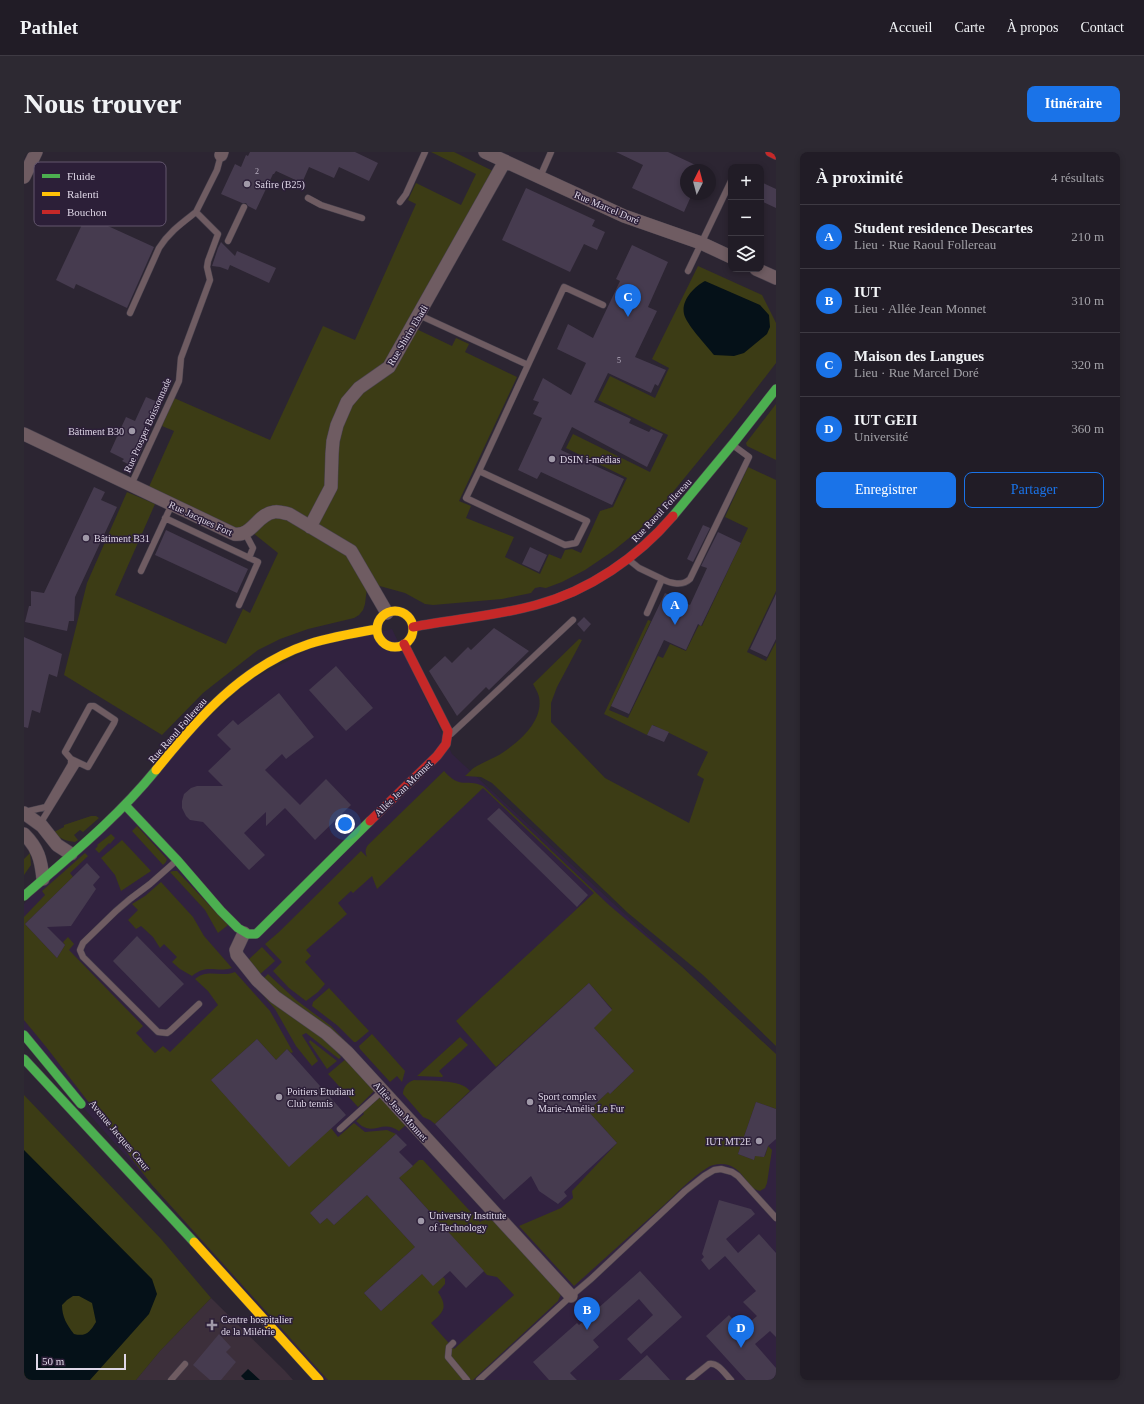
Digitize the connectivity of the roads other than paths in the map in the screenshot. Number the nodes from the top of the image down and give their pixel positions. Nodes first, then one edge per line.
1 (36, 152) edge
2 (426, 152) edge
3 (485, 152) edge
4 (551, 152) edge
5 (770, 152) edge
6 (222, 154) edge
7 (776, 155) edge
8 (506, 161) junction
9 (24, 177) edge
10 (540, 178) junction
11 (728, 187) edge
12 (308, 198) dead end
13 (400, 202) dead end
14 (244, 207) dead end
15 (196, 212) junction
16 (362, 218) dead end
17 (228, 242) dead end
18 (701, 243) junction
19 (728, 256) edge
20 (688, 271) dead end
21 (763, 272) edge
22 (776, 278) edge
23 (603, 305) dead end
24 (130, 313) dead end
25 (419, 315) junction
26 (528, 365) junction
27 (776, 389) edge
28 (25, 437) edge
29 (732, 445) junction
30 (479, 470) junction
31 (131, 485) junction
32 (172, 504) junction
33 (165, 518) junction
34 (310, 527) junction
35 (245, 533) junction
36 (249, 558) junction
37 (628, 560) junction
38 (141, 572) dead end
39 (662, 580) junction
40 (239, 604) dead end
41 (387, 613) junction
42 (647, 613) dead end
43 (573, 620) dead end
44 (413, 627) junction
45 (377, 629) junction
46 (404, 644) junction
47 (448, 736) junction
48 (71, 759) junction
49 (80, 763) junction
50 (125, 805) junction
51 (24, 812) edge
52 (42, 826) junction
53 (24, 834) edge
54 (71, 854) junction
55 (177, 860) junction
56 (43, 879) junction
57 (24, 896) edge
58 (244, 933) junction
59 (199, 1004) dead end
60 (24, 1035) edge
61 (24, 1059) edge
62 (382, 1091) junction
63 (84, 1108) dead end
64 (99, 1126) dead end
65 (340, 1129) dead end
66 (776, 1218) edge
67 (200, 1248) junction
68 (571, 1296) junction
69 (453, 1343) dead end
70 (186, 1364) dead end
71 (171, 1380) edge
72 (319, 1380) edge
73 (467, 1380) edge
74 (479, 1380) edge
75 (689, 1380) edge
76 (731, 1380) edge

1 - 9 street
2 - 13 lane
3 - 8 street, Rue Marcel Doré
4 - 10 lane
5 - 7 street
6 - 15 lane
8 - 10 street, Rue Marcel Doré
8 - 25 street, Rue Shirin Ebadi
10 - 18 street, Rue Marcel Doré
11 - 18 lane
12 - 16 lane
14 - 17 lane
15 - 24 lane
15 - 31 lane, Rue Prosper Boissonnade
18 - 19 street, Rue Marcel Doré
18 - 20 lane
21 - 22 street
23 - 26 lane
25 - 26 lane
25 - 34 street, Rue Shirin Ebadi
26 - 30 lane
27 - 29 street, Rue Raoul Follereau
28 - 31 street, Rue Jacques Fort
29 - 37 street, Rue Raoul Follereau
29 - 39 lane
30 - 30 lane
31 - 32 street, Rue Jacques Fort
32 - 33 lane
32 - 35 street, Rue Jacques Fort
33 - 36 lane
33 - 38 lane
34 - 35 street, Rue Jacques Fort
34 - 41 street, Rue Jacques Fort
35 - 36 lane
36 - 40 lane
37 - 39 lane
37 - 44 street, Rue Raoul Follereau
39 - 42 lane
41 - 44 street
41 - 45 street
43 - 47 lane
44 - 46 street
45 - 46 street
45 - 50 street, Rue Raoul Follereau
46 - 47 street
47 - 58 street, Allée Jean Monnet
48 - 49 lane
48 - 49 lane
48 - 51 lane
49 - 52 lane
50 - 54 street, Rue Raoul Follereau
50 - 55 street
51 - 52 street
52 - 54 street
53 - 56 street
54 - 56 street, Rue Raoul Follereau
55 - 58 street
55 - 59 lane
56 - 57 street, Rue Raoul Follereau
58 - 62 street, Allée Jean Monnet
60 - 63 street, Avenue Jacques Cœur
61 - 67 street, Avenue Jacques Cœur
62 - 65 lane
62 - 68 street, Allée Jean Monnet
64 - 67 street, Avenue Jacques Cœur
66 - 68 lane
67 - 72 street, Avenue Jacques Cœur
68 - 74 lane
69 - 73 lane
70 - 71 lane
75 - 76 lane

